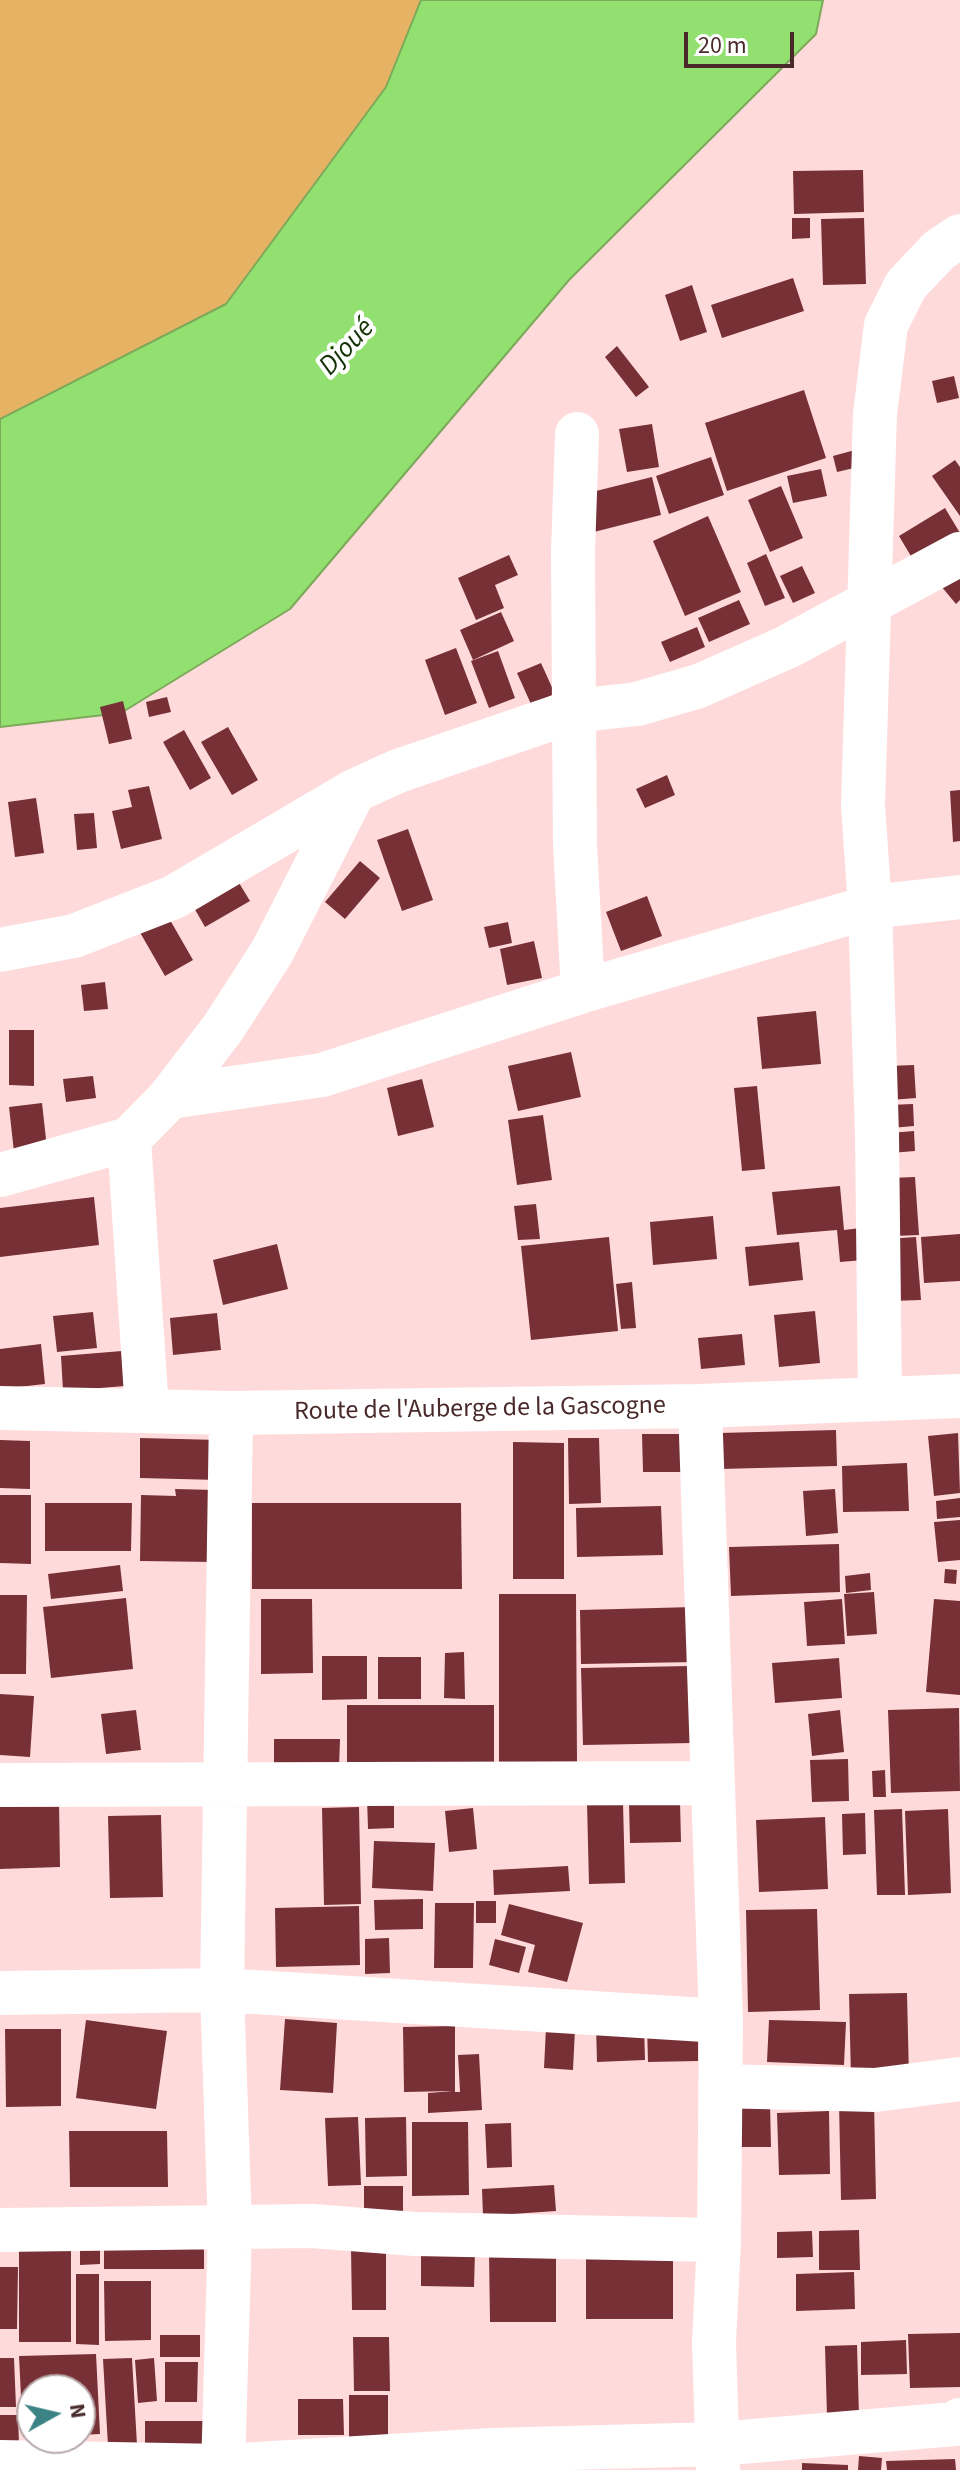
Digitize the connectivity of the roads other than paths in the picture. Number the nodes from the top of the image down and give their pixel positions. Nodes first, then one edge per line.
1 (960, 236) edge
2 (577, 434) dead end
3 (960, 554) edge
4 (868, 605) junction
5 (574, 711) junction
6 (354, 791) junction
7 (960, 897) edge
8 (870, 907) junction
9 (0, 950) edge
10 (583, 991) junction
11 (170, 1097) junction
12 (129, 1139) junction
13 (0, 1175) edge
14 (960, 1396) edge
15 (880, 1399) junction
16 (700, 1406) junction
17 (0, 1408) edge
18 (147, 1410) junction
19 (231, 1413) junction
20 (711, 1783) junction
21 (0, 1785) edge
22 (226, 1785) junction
23 (222, 1990) junction
24 (0, 1993) edge
25 (721, 2021) junction
26 (960, 2079) edge
27 (720, 2086) junction
28 (230, 2229) junction
29 (0, 2230) edge
30 (719, 2240) junction
31 (960, 2420) edge
32 (717, 2457) edge
33 (0, 2462) edge
34 (223, 2468) edge

1 - 4 street
2 - 5 street
3 - 4 street
4 - 5 street
4 - 8 street
5 - 6 street
5 - 10 street
6 - 9 street
6 - 11 street
7 - 8 street
8 - 10 street
8 - 15 street
10 - 11 street
11 - 12 street
12 - 13 street
12 - 18 street
14 - 15 street, Route de l'Auberge de la Gascogne
15 - 16 street, Route de l'Auberge de la Gascogne
16 - 19 street, Route de l'Auberge de la Gascogne
16 - 20 street
17 - 18 street, Route de l'Auberge de la Gascogne
18 - 19 street, Route de l'Auberge de la Gascogne
19 - 22 street
20 - 22 street
20 - 25 street
21 - 22 street
22 - 23 street
23 - 24 street
23 - 25 street
23 - 28 street
25 - 27 street
26 - 27 street
27 - 30 street
28 - 29 street
28 - 30 street
28 - 34 street
30 - 32 street
31 - 32 street
32 - 34 street
33 - 34 street

